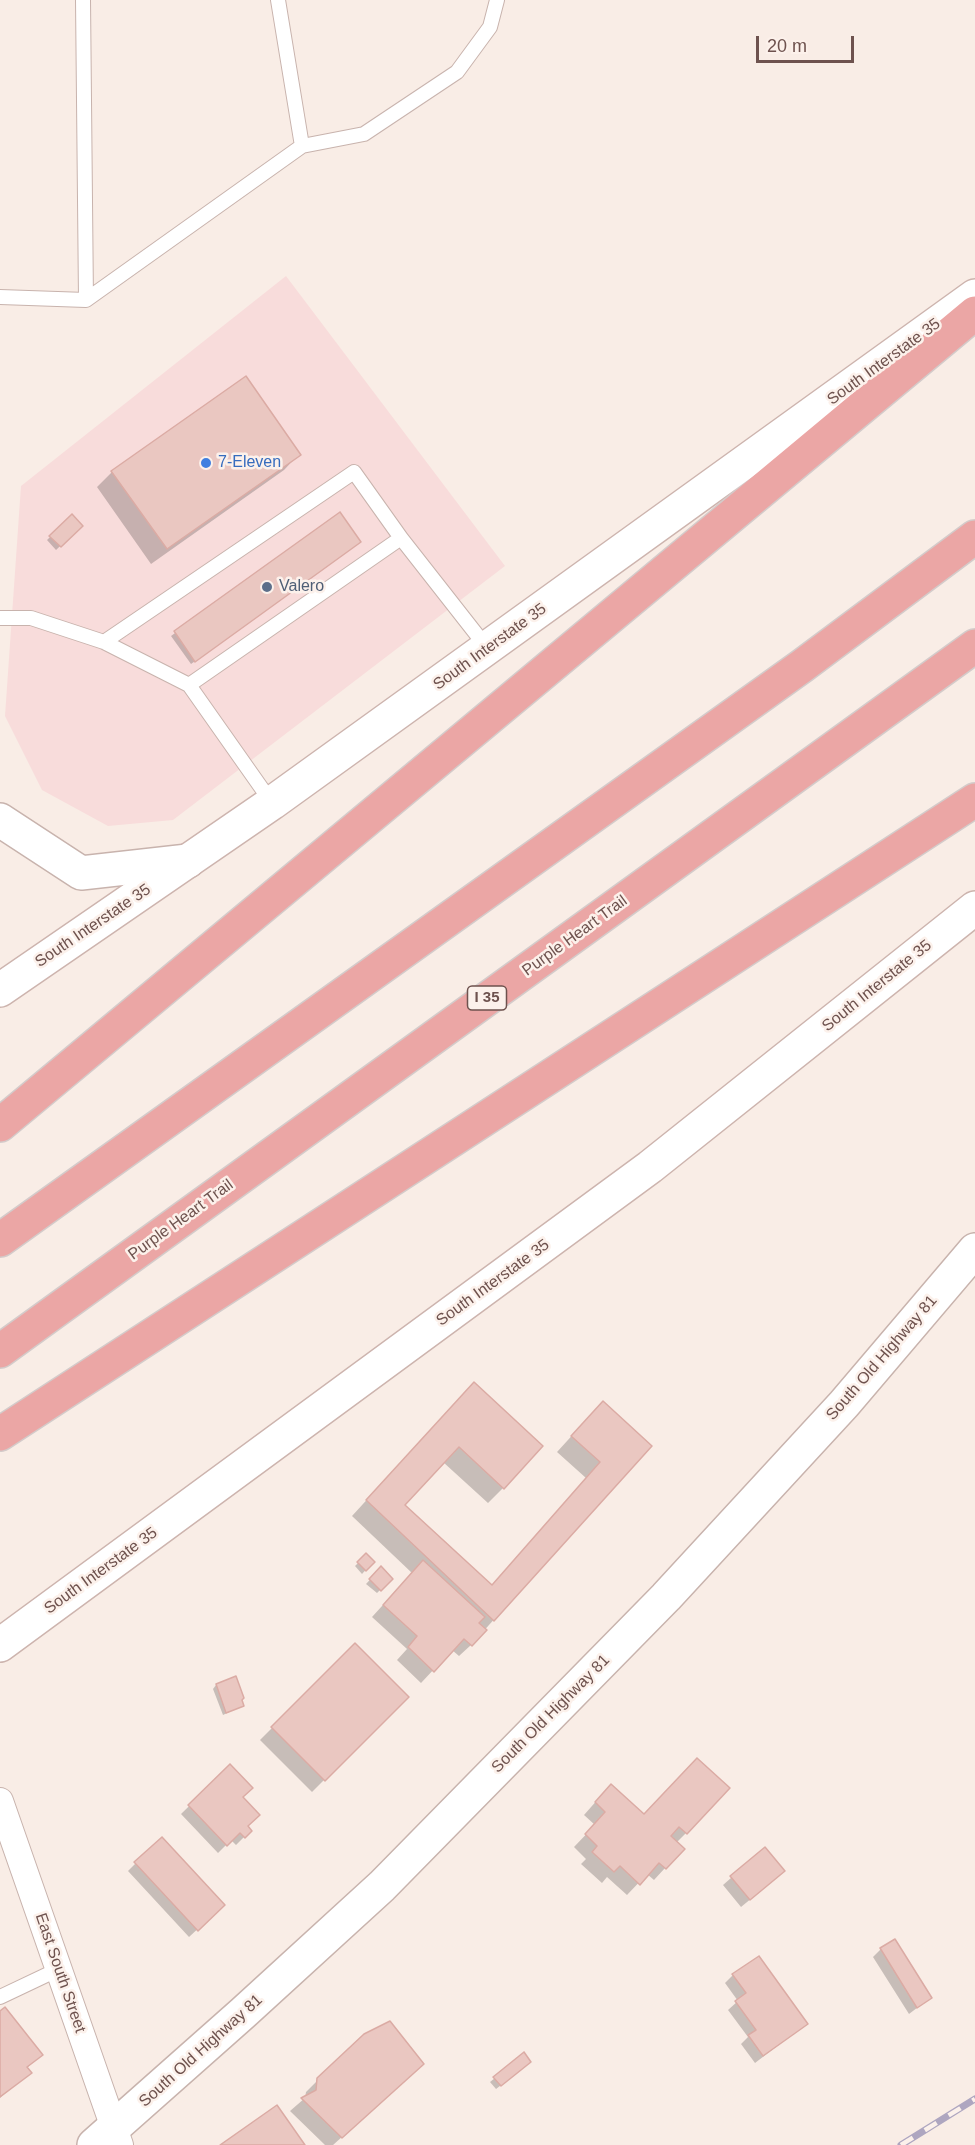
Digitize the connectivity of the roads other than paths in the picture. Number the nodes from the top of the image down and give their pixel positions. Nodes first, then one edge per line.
1 (82, 0) edge
2 (278, 0) edge
3 (497, 0) edge
4 (302, 146) junction
5 (975, 296) edge
6 (0, 297) edge
7 (86, 300) junction
8 (975, 313) edge
9 (401, 537) junction
10 (975, 537) edge
11 (0, 618) edge
12 (104, 642) junction
13 (975, 646) edge
14 (488, 648) junction
15 (189, 684) junction
16 (975, 800) edge
17 (272, 803) junction
18 (0, 820) edge
19 (188, 861) junction
20 (975, 908) edge
21 (0, 990) edge
22 (0, 1125) edge
23 (0, 1240) edge
24 (975, 1250) edge
25 (0, 1351) edge
26 (0, 1434) edge
27 (0, 1645) edge
28 (0, 1801) edge
29 (59, 1969) junction
30 (0, 1997) edge
31 (109, 2140) edge

1 - 7 lane
2 - 4 lane
3 - 4 lane
4 - 7 lane
5 - 14 main road, South Interstate 35
6 - 7 lane
8 - 22 highway
9 - 12 lane
9 - 14 lane
9 - 15 lane
10 - 23 highway
11 - 12 lane
12 - 15 lane
13 - 25 highway, Purple Heart Trail / I 35
14 - 17 main road, South Interstate 35
15 - 17 lane
16 - 26 highway
17 - 19 main road, South Interstate 35
18 - 19 main road
19 - 21 main road, South Interstate 35
20 - 27 main road, South Interstate 35
24 - 31 main road, South Old Highway 81
28 - 29 street, East South Street
29 - 30 lane
29 - 31 street, East South Street

